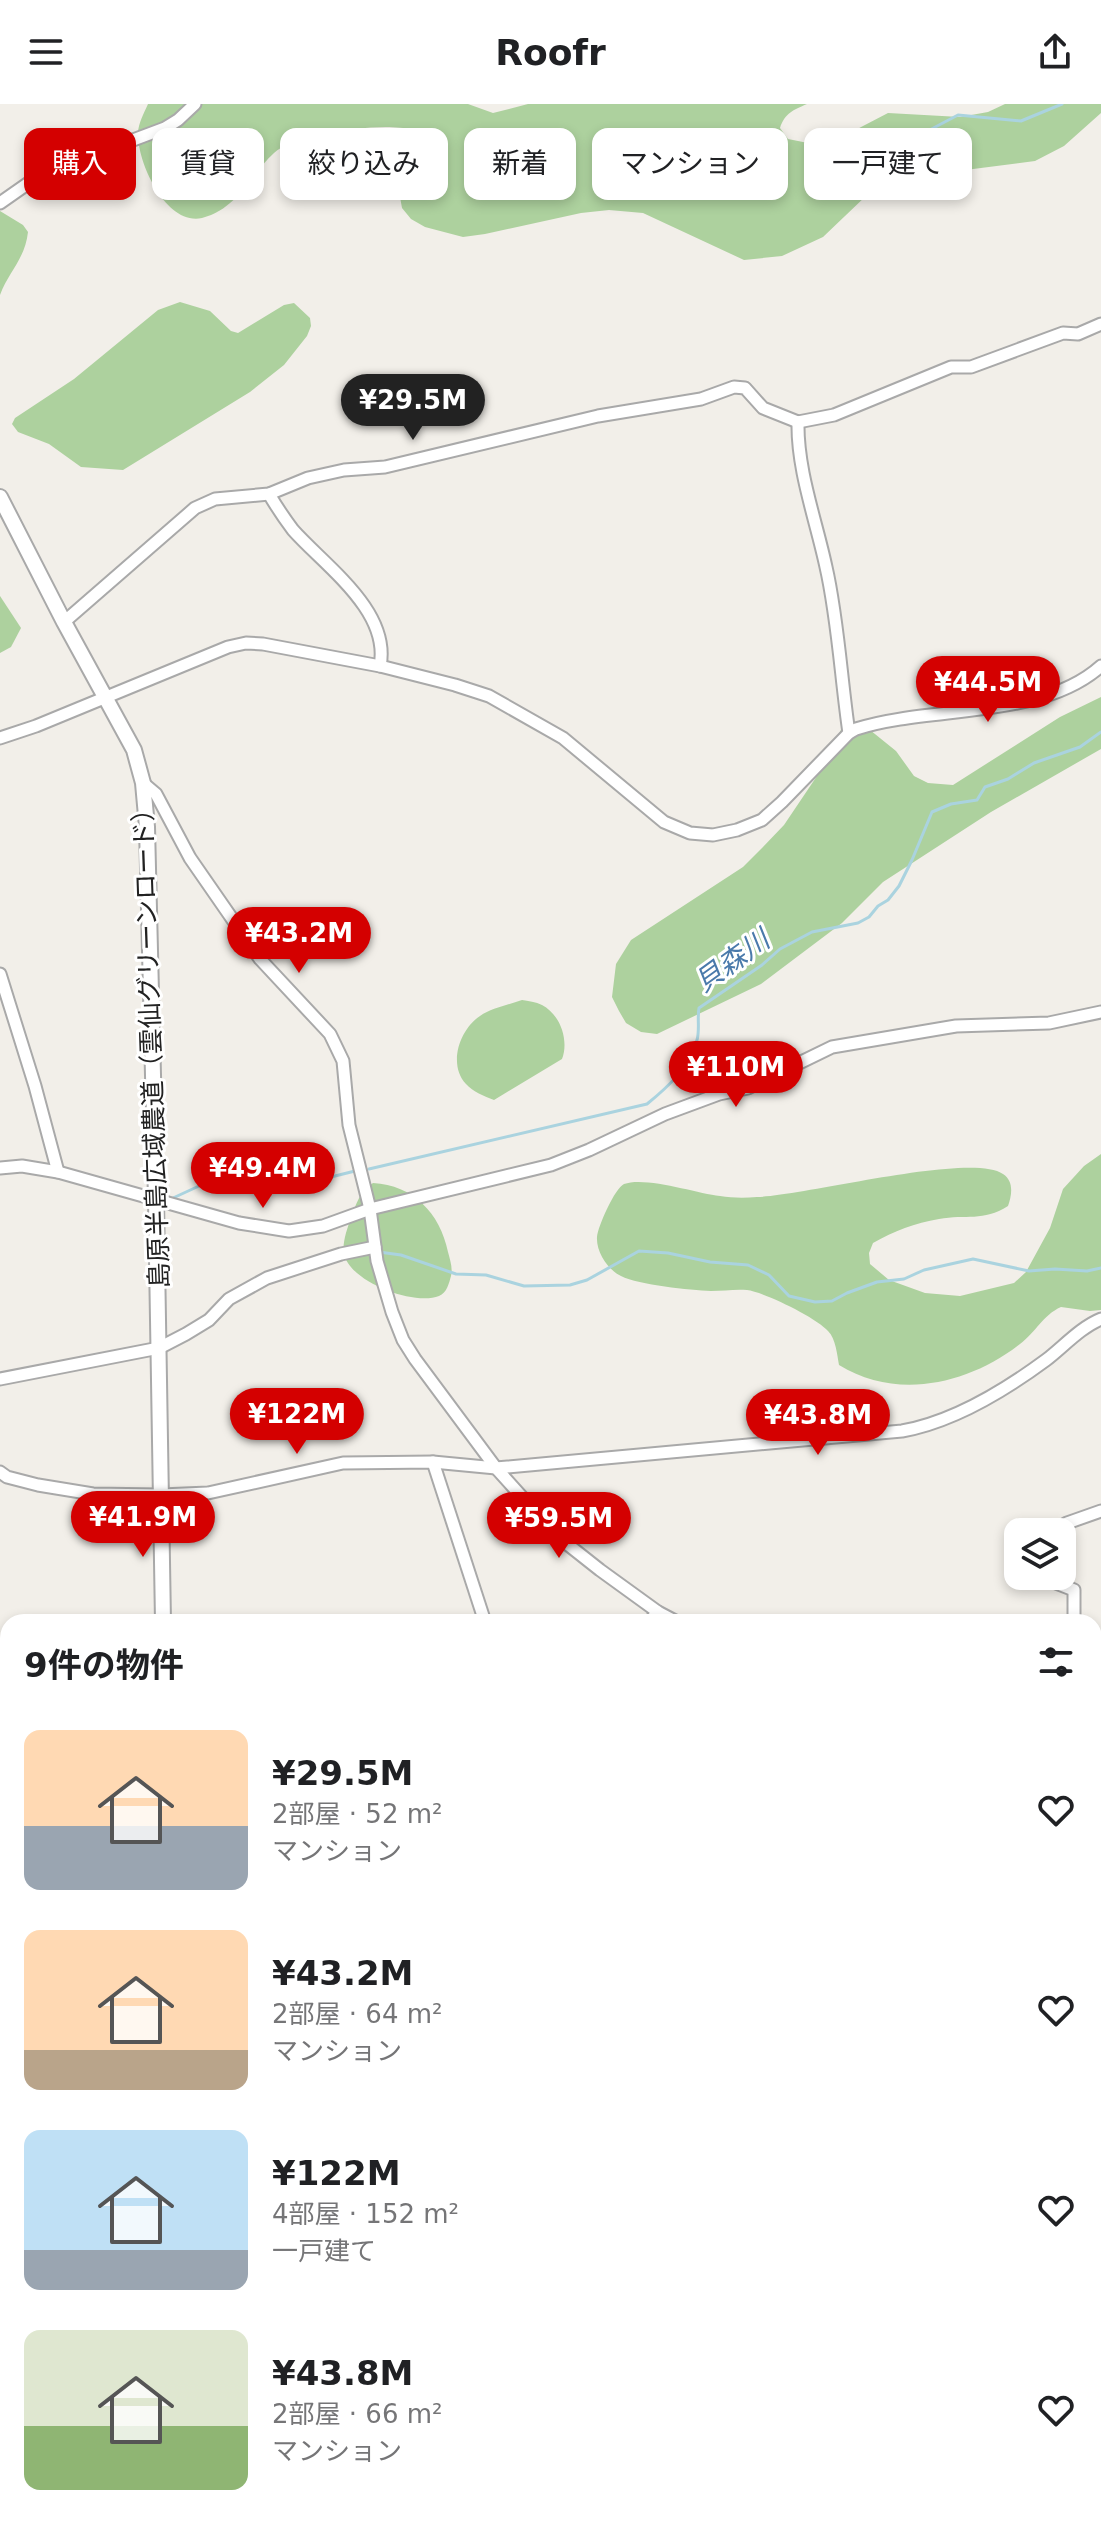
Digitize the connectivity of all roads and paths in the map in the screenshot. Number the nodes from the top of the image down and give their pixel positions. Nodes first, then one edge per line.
1 (195, 104) edge
2 (0, 203) edge
3 (1101, 324) edge
4 (798, 422) junction
5 (269, 494) junction
6 (0, 497) edge
7 (64, 622) junction
8 (380, 666) junction
9 (1101, 666) edge
10 (105, 697) junction
11 (849, 733) junction
12 (0, 738) edge
13 (143, 783) junction
14 (0, 974) edge
15 (1101, 1012) edge
16 (0, 1168) edge
17 (58, 1172) junction
18 (156, 1199) junction
19 (370, 1209) junction
20 (375, 1247) junction
21 (1101, 1319) edge
22 (159, 1348) junction
23 (0, 1379) edge
24 (433, 1462) junction
25 (496, 1468) junction
26 (0, 1472) edge
27 (161, 1495) junction
28 (1101, 1511) edge
29 (1076, 1520) edge
30 (1074, 1590) edge
31 (658, 1612) joint
32 (163, 1614) edge
33 (482, 1614) edge
34 (662, 1614) edge
35 (1074, 1614) edge

1 - 2 street
3 - 4 street
4 - 5 street
4 - 11 street
5 - 7 street
5 - 8 street
6 - 7 street, 島原半島広域農道（雲仙グリーンロード）
7 - 10 street, 島原半島広域農道（雲仙グリーンロード）
8 - 10 street
8 - 11 street
9 - 11 street
10 - 12 street
10 - 13 street, 島原半島広域農道（雲仙グリーンロード）
13 - 18 street, 島原半島広域農道（雲仙グリーンロード）
13 - 19 street
14 - 17 street
15 - 19 street
16 - 17 street
17 - 18 street
18 - 19 street
18 - 22 street, 島原半島広域農道（雲仙グリーンロード）
19 - 20 street
20 - 22 street
20 - 25 street
21 - 25 street
22 - 23 street
22 - 27 street, 島原半島広域農道（雲仙グリーンロード）
24 - 25 street
24 - 27 street
24 - 33 street
25 - 31 street
26 - 27 street
27 - 32 street, 島原半島広域農道（雲仙グリーンロード）
28 - 29 street
30 - 35 street
31 - 34 street

